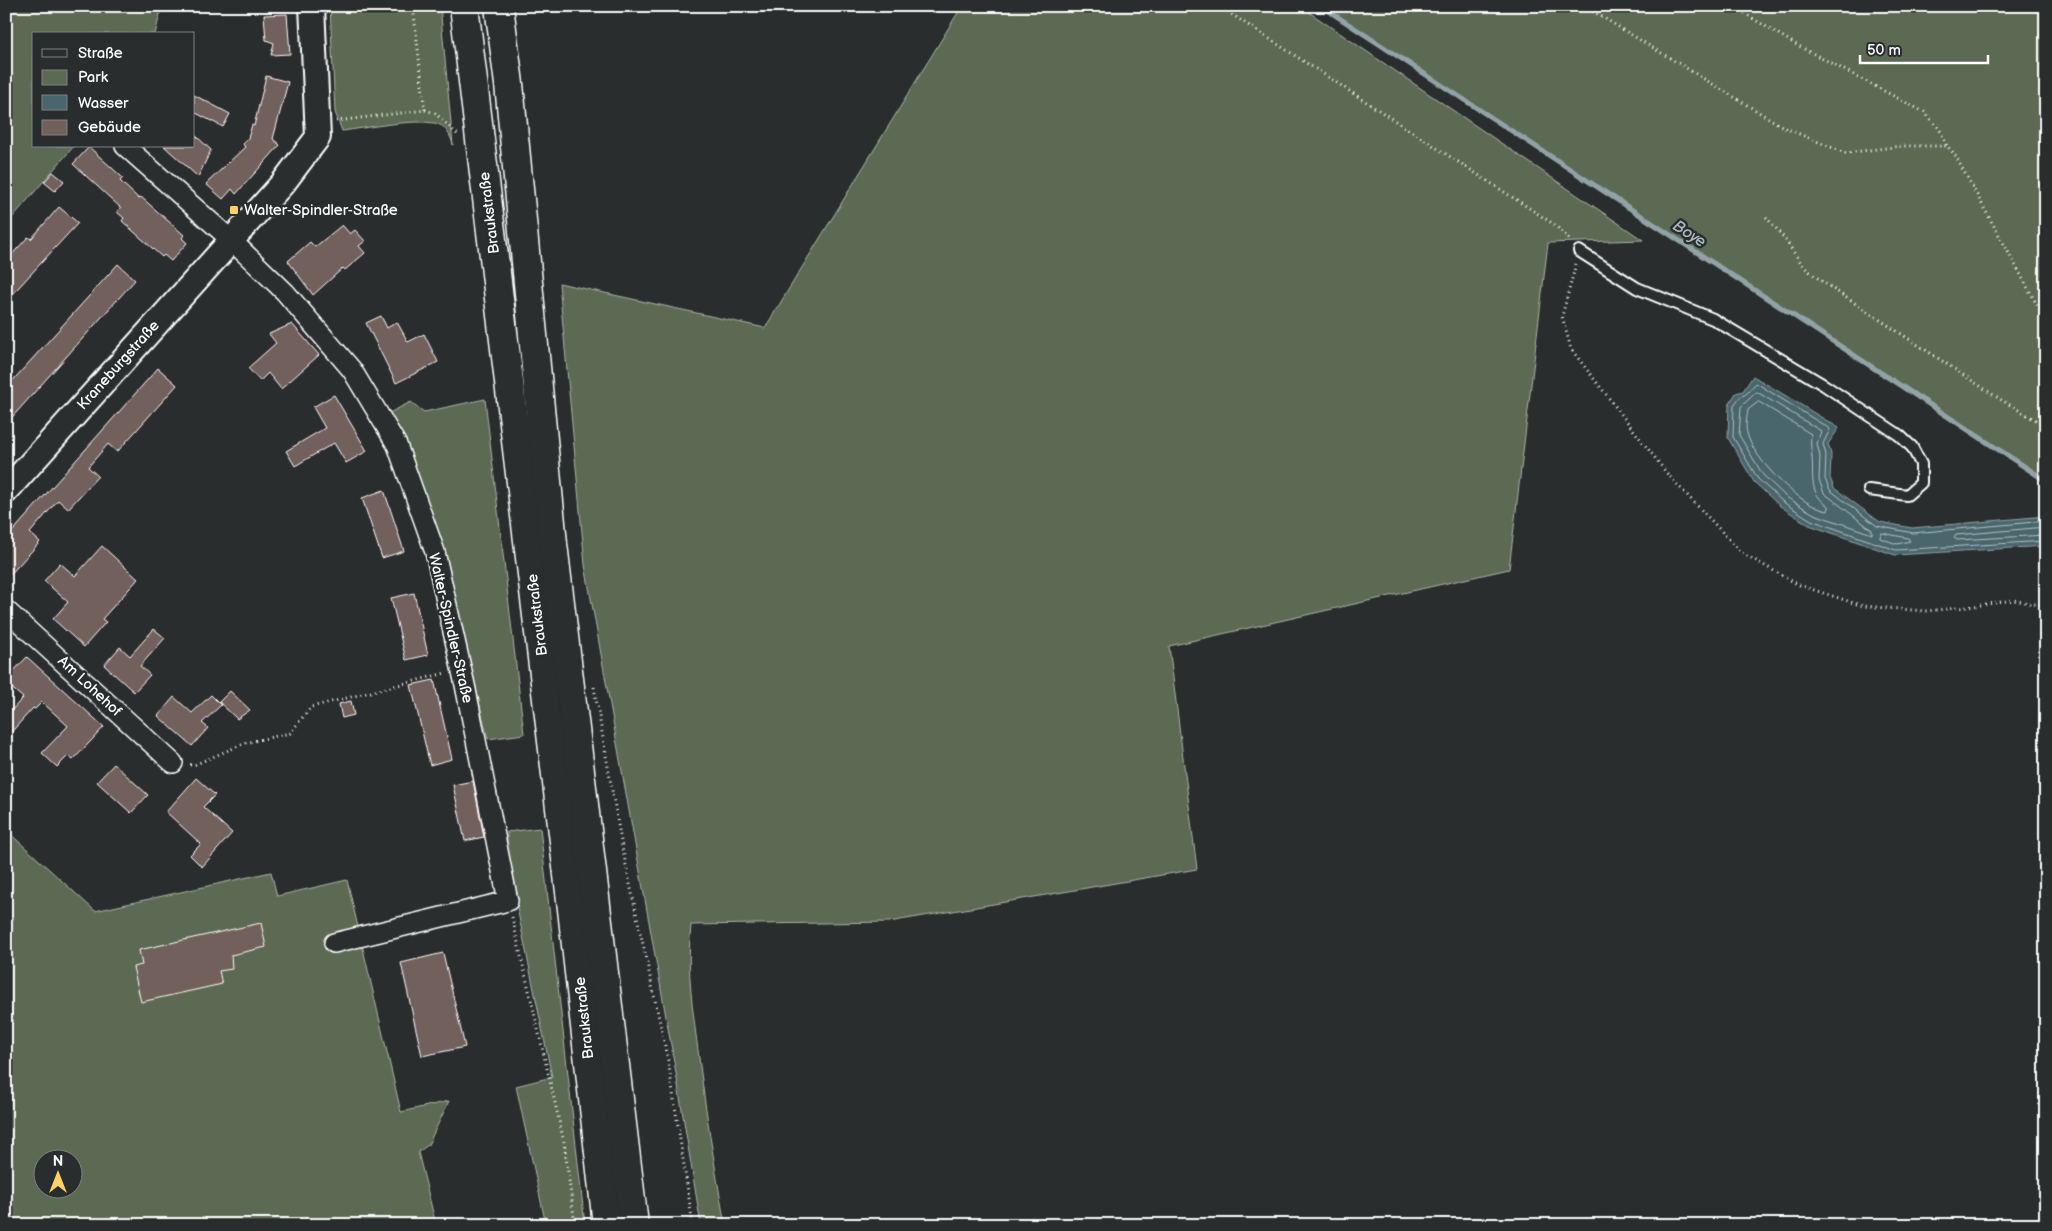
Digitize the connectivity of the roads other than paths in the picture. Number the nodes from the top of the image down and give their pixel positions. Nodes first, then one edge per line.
1 (312, 6) edge
2 (464, 6) edge
3 (499, 6) edge
4 (127, 148) edge
5 (230, 239) junction
6 (1579, 251) road end
7 (1869, 490) dead end
8 (6, 491) edge
9 (6, 610) edge
10 (173, 763) road end
11 (334, 943) dead end
12 (607, 1225) edge
13 (634, 1225) edge

1 - 5 street, Kraneburgstraße
2 - 12 main road, Braukstraße
3 - 13 main road, Braukstraße
4 - 5 street
5 - 8 street, Kraneburgstraße
5 - 11 street, Walter-Spindler-Straße
6 - 7 lane
9 - 10 street, Am Lohehof

